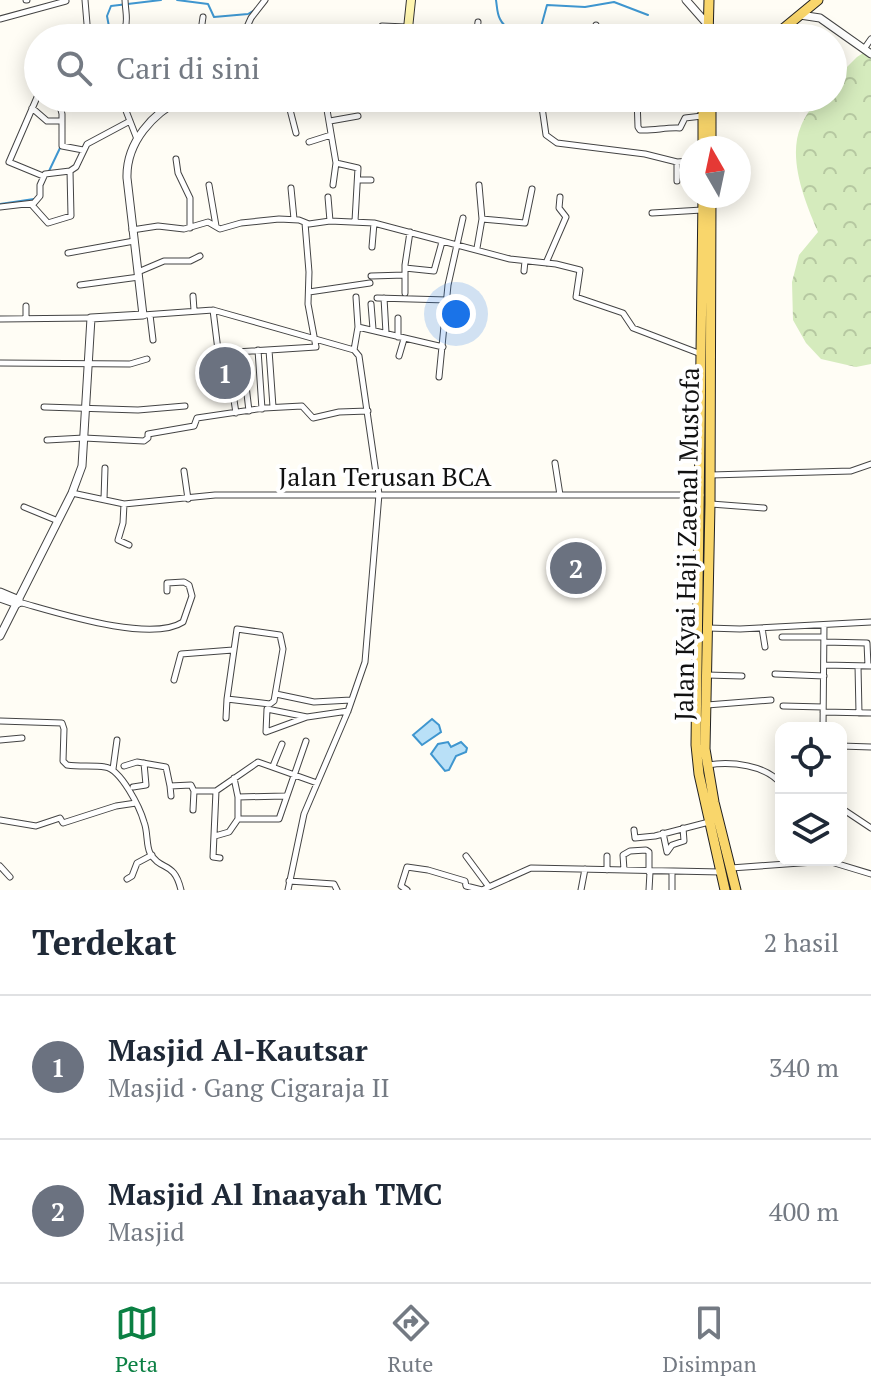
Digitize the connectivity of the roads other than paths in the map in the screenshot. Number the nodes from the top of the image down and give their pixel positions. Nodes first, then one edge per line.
1 (68, 0) edge
2 (85, 0) edge
3 (125, 0) edge
4 (265, 0) edge
5 (411, 0) edge
6 (686, 0) edge
7 (709, 0) edge
8 (817, 1) edge
9 (800, 15) junction
10 (203, 17) dead end
11 (820, 18) junction
12 (0, 19) edge
13 (87, 24) edge
14 (124, 24) edge
15 (202, 24) edge
16 (249, 24) edge
17 (407, 24) edge
18 (707, 24) edge
19 (708, 24) edge
20 (789, 24) edge
21 (829, 24) edge
22 (847, 37) edge
23 (871, 39) edge
24 (868, 51) edge
25 (30, 112) edge
26 (36, 112) edge
27 (60, 112) edge
28 (126, 112) edge
29 (160, 112) edge
30 (291, 112) edge
31 (328, 112) edge
32 (543, 112) edge
33 (637, 112) edge
34 (703, 112) edge
35 (711, 112) edge
36 (358, 116) dead end
37 (703, 116) junction
38 (61, 121) junction
39 (130, 121) junction
40 (330, 121) junction
41 (296, 133) dead end
42 (331, 135) junction
43 (703, 136) edge
44 (711, 136) edge
45 (137, 139) junction
46 (309, 142) dead end
47 (83, 150) junction
48 (176, 159) dead end
49 (677, 162) joint
50 (336, 163) junction
51 (70, 171) junction
52 (42, 176) junction
53 (358, 180) junction
54 (371, 180) dead end
55 (677, 181) dead end
56 (209, 185) dead end
57 (333, 185) dead end
58 (479, 185) dead end
59 (291, 188) dead end
60 (532, 189) dead end
61 (328, 197) dead end
62 (560, 197) dead end
63 (31, 204) junction
64 (0, 207) edge
65 (710, 208) edge
66 (703, 210) joint
67 (652, 213) dead end
68 (463, 218) dead end
69 (294, 219) junction
70 (482, 219) junction
71 (330, 221) junction
72 (355, 221) junction
73 (305, 223) junction
74 (374, 223) junction
75 (216, 227) junction
76 (190, 228) junction
77 (131, 230) junction
78 (410, 232) junction
79 (134, 241) junction
80 (442, 242) junction
81 (458, 245) junction
82 (372, 247) dead end
83 (707, 247) junction
84 (477, 248) junction
85 (68, 253) dead end
86 (200, 256) dead end
87 (525, 261) junction
88 (546, 263) junction
89 (524, 271) dead end
90 (405, 272) junction
91 (139, 274) junction
92 (371, 276) dead end
93 (370, 283) dead end
94 (80, 285) dead end
95 (309, 292) junction
96 (405, 293) dead end
97 (193, 296) dead end
98 (356, 297) dead end
99 (447, 300) junction
100 (371, 304) dead end
101 (26, 306) dead end
102 (194, 310) junction
103 (213, 310) junction
104 (146, 315) junction
105 (26, 318) junction
106 (91, 318) junction
107 (398, 318) dead end
108 (0, 319) edge
109 (358, 327) junction
110 (373, 329) junction
111 (706, 332) junction
112 (386, 333) junction
113 (401, 338) junction
114 (314, 339) junction
115 (153, 340) dead end
116 (443, 347) junction
117 (258, 350) junction
118 (269, 350) junction
119 (354, 350) junction
120 (238, 352) junction
121 (702, 354) junction
122 (399, 356) dead end
123 (147, 359) dead end
124 (0, 363) edge
125 (90, 363) junction
126 (439, 377) dead end
127 (185, 406) dead end
128 (44, 407) dead end
129 (273, 407) junction
130 (262, 409) junction
131 (87, 410) junction
132 (249, 411) junction
133 (368, 411) junction
134 (236, 413) junction
135 (705, 423) junction
136 (84, 438) junction
137 (47, 440) dead end
138 (555, 463) dead end
139 (871, 464) edge
140 (105, 468) dead end
141 (184, 471) dead end
142 (710, 475) junction
143 (72, 493) junction
144 (379, 494) junction
145 (560, 495) junction
146 (707, 498) junction
147 (104, 499) junction
148 (188, 499) junction
149 (124, 504) junction
150 (24, 507) dead end
151 (764, 508) dead end
152 (58, 521) junction
153 (129, 545) dead end
154 (167, 591) dead end
155 (0, 592) edge
156 (0, 598) edge
157 (19, 602) junction
158 (871, 622) edge
159 (824, 625) junction
160 (762, 628) junction
161 (704, 633) junction
162 (0, 636) edge
163 (782, 637) dead end
164 (824, 639) junction
165 (765, 647) dead end
166 (233, 650) junction
167 (824, 665) junction
168 (858, 666) junction
169 (870, 666) edge
170 (775, 674) dead end
171 (706, 675) junction
172 (742, 676) dead end
173 (824, 676) junction
174 (174, 680) dead end
175 (276, 694) junction
176 (227, 699) junction
177 (351, 700) junction
178 (771, 700) dead end
179 (706, 705) junction
180 (783, 706) dead end
181 (823, 709) junction
182 (348, 711) junction
183 (859, 713) junction
184 (871, 713) edge
185 (290, 714) junction
186 (307, 717) junction
187 (226, 718) dead end
188 (0, 721) edge
189 (823, 722) edge
190 (290, 723) junction
191 (701, 736) junction
192 (22, 738) dead end
193 (0, 740) edge
194 (117, 740) dead end
195 (306, 741) dead end
196 (282, 744) dead end
197 (847, 746) edge
198 (871, 747) edge
199 (144, 763) junction
200 (707, 765) junction
201 (124, 766) dead end
202 (273, 766) junction
203 (114, 771) junction
204 (294, 775) junction
205 (775, 777) edge
206 (234, 778) junction
207 (317, 783) junction
208 (170, 786) junction
209 (133, 787) dead end
210 (194, 791) junction
211 (216, 791) junction
212 (171, 796) dead end
213 (285, 796) junction
214 (238, 797) junction
215 (136, 803) junction
216 (193, 810) dead end
217 (847, 812) edge
218 (711, 816) junction
219 (238, 819) junction
220 (0, 820) edge
221 (683, 827) junction
222 (871, 828) edge
223 (634, 830) dead end
224 (663, 833) junction
225 (214, 836) junction
226 (635, 838) junction
227 (636, 850) junction
228 (152, 855) junction
229 (204, 856) dead end
230 (466, 856) dead end
231 (607, 856) dead end
232 (775, 865) edge
233 (0, 866) edge
234 (846, 866) edge
235 (585, 869) junction
236 (607, 870) junction
237 (726, 870) junction
238 (624, 871) junction
239 (649, 872) junction
240 (672, 873) junction
241 (871, 874) edge
242 (10, 877) dead end
243 (127, 879) dead end
244 (289, 881) junction
245 (484, 889) edge
246 (181, 890) edge
247 (288, 890) edge
248 (337, 890) edge
249 (407, 890) edge
250 (581, 890) edge
251 (649, 890) edge
252 (672, 890) edge
253 (725, 890) edge
254 (736, 890) edge

1 - 12 street
2 - 13 street
3 - 14 street
4 - 16 street
5 - 17 main road
6 - 18 street
7 - 19 main road
8 - 9 main road
8 - 11 street
9 - 11 street
9 - 20 main road
10 - 15 street
11 - 21 street
22 - 24 street
23 - 24 street
25 - 52 street
26 - 38 street
27 - 38 street
28 - 39 street
29 - 45 street
30 - 41 street
31 - 40 street
32 - 49 street
33 - 37 street
34 - 37 main road
35 - 44 main road
36 - 40 street
37 - 43 main road
38 - 47 street
39 - 45 street
39 - 47 street
40 - 42 street
42 - 46 street
42 - 50 street
45 - 77 street
47 - 51 street
48 - 76 street
49 - 55 street
50 - 53 street
50 - 57 street
51 - 52 street
51 - 63 street
52 - 63 street
53 - 54 street
53 - 72 street
56 - 75 street
58 - 70 street
59 - 69 street
60 - 70 street
61 - 71 street
62 - 88 street
63 - 64 street
65 - 83 main road, Jalan Kyai Haji Zaenal Mustofa
66 - 67 street
66 - 83 main road, Jalan Kyai Haji Zaenal Mustofa
68 - 81 street
69 - 73 street
69 - 75 street
70 - 84 street
71 - 72 street
71 - 73 street
72 - 74 street
73 - 95 street
74 - 78 street
74 - 82 street
75 - 76 street
76 - 77 street
77 - 79 street
78 - 80 street
78 - 90 street
79 - 85 street
79 - 91 street
80 - 81 street
80 - 90 street
81 - 84 street
81 - 99 street
83 - 111 main road, Jalan Kyai Haji Zaenal Mustofa
84 - 87 street
86 - 91 street
87 - 88 street
87 - 89 street
88 - 121 street
90 - 92 street
90 - 96 street
91 - 94 street
91 - 104 street
93 - 95 street
95 - 114 street
97 - 102 street
98 - 109 street
99 - 112 street
99 - 116 street
100 - 110 street
101 - 105 street
102 - 103 street
102 - 104 street
103 - 114 street
103 - 120 street
104 - 106 street
104 - 115 street
105 - 106 street
105 - 108 street
106 - 125 street
107 - 113 street
109 - 110 street
109 - 119 street
110 - 112 street
111 - 121 main road, Jalan Kyai Haji Zaenal Mustofa
111 - 135 main road, Jalan Kyai Haji Zaenal Mustofa
112 - 113 street
113 - 116 street
113 - 122 street
114 - 118 street
114 - 119 street
116 - 126 street
117 - 118 street
117 - 120 street
117 - 130 street
118 - 129 street
119 - 133 street
120 - 132 street
120 - 134 street
121 - 135 main road, Jalan Kyai Haji Zaenal Mustofa
123 - 125 street
124 - 125 street
125 - 131 street
127 - 131 street
128 - 131 street
129 - 130 street
129 - 133 street
130 - 132 street
131 - 136 street
132 - 134 street
133 - 144 street
134 - 136 street
135 - 142 main road, Jalan Kyai Haji Zaenal Mustofa
135 - 146 main road, Jalan Kyai Haji Zaenal Mustofa
136 - 137 street
136 - 143 street
138 - 145 street
139 - 142 street
140 - 147 street
141 - 148 street
142 - 146 main road, Jalan Kyai Haji Zaenal Mustofa
143 - 147 street, Jalan Terusan BCA
143 - 152 street
144 - 145 street, Jalan Terusan BCA
144 - 148 street, Jalan Terusan BCA
144 - 177 street
145 - 146 street, Jalan Terusan BCA
146 - 151 street, Jalan Terusan BCA
146 - 161 main road, Jalan Kyai Haji Zaenal Mustofa
147 - 149 street, Jalan Terusan BCA
148 - 149 street, Jalan Terusan BCA
149 - 153 street
150 - 152 street
152 - 157 street
154 - 157 street
155 - 157 street
156 - 157 street
157 - 162 street
158 - 159 street
159 - 160 street
159 - 164 street
160 - 161 street
160 - 165 street
161 - 171 main road, Jalan Kyai Haji Zaenal Mustofa
161 - 191 main road, Jalan Kyai Haji Zaenal Mustofa
163 - 164 street
164 - 167 street
164 - 169 street
166 - 174 street
166 - 175 street
166 - 176 street
167 - 168 street
167 - 173 street
168 - 169 street
168 - 183 street
170 - 173 street
171 - 172 street
171 - 179 main road, Jalan Kyai Haji Zaenal Mustofa
173 - 181 street
175 - 176 street
175 - 177 street
176 - 187 street
177 - 182 street
178 - 179 street
179 - 191 main road, Jalan Kyai Haji Zaenal Mustofa
180 - 181 street
181 - 183 street
181 - 189 street
182 - 186 street
182 - 207 street
183 - 184 street
185 - 186 street
185 - 190 street
185 - 190 street
186 - 190 street
188 - 203 street
191 - 200 main road, Jalan Kyai Haji Zaenal Mustofa
191 - 218 main road, Jalan Kyai Haji Zaenal Mustofa
192 - 193 street
194 - 203 street
195 - 204 street
196 - 202 street
197 - 198 street
199 - 201 street
199 - 208 street
199 - 209 street
200 - 205 street
200 - 218 main road, Jalan Kyai Haji Zaenal Mustofa
202 - 204 street
202 - 206 street
203 - 215 street
204 - 207 street
204 - 213 street
206 - 211 street
206 - 214 street
207 - 244 street
208 - 210 street
208 - 212 street
210 - 211 street
210 - 216 street
211 - 225 street
213 - 214 street
213 - 219 street
214 - 219 street
215 - 220 street
215 - 228 street
217 - 222 street
218 - 221 street
218 - 237 main road, Jalan Kyai Haji Zaenal Mustofa
219 - 225 street
221 - 224 street
221 - 224 street
223 - 226 street
224 - 226 street
225 - 229 street
226 - 227 street
227 - 238 street
227 - 239 street
228 - 243 street
228 - 246 street
230 - 245 street
231 - 236 street
232 - 237 street
233 - 242 street
234 - 241 street
235 - 236 street
235 - 245 street
235 - 250 street
236 - 238 street
237 - 240 street
237 - 253 main road, Jalan Kyai Haji Zaenal Mustofa
237 - 254 main road, Jalan Kyai Haji Zaenal Mustofa
238 - 239 street
239 - 240 street
239 - 251 street
240 - 252 street
244 - 247 street
244 - 248 street
245 - 249 street

